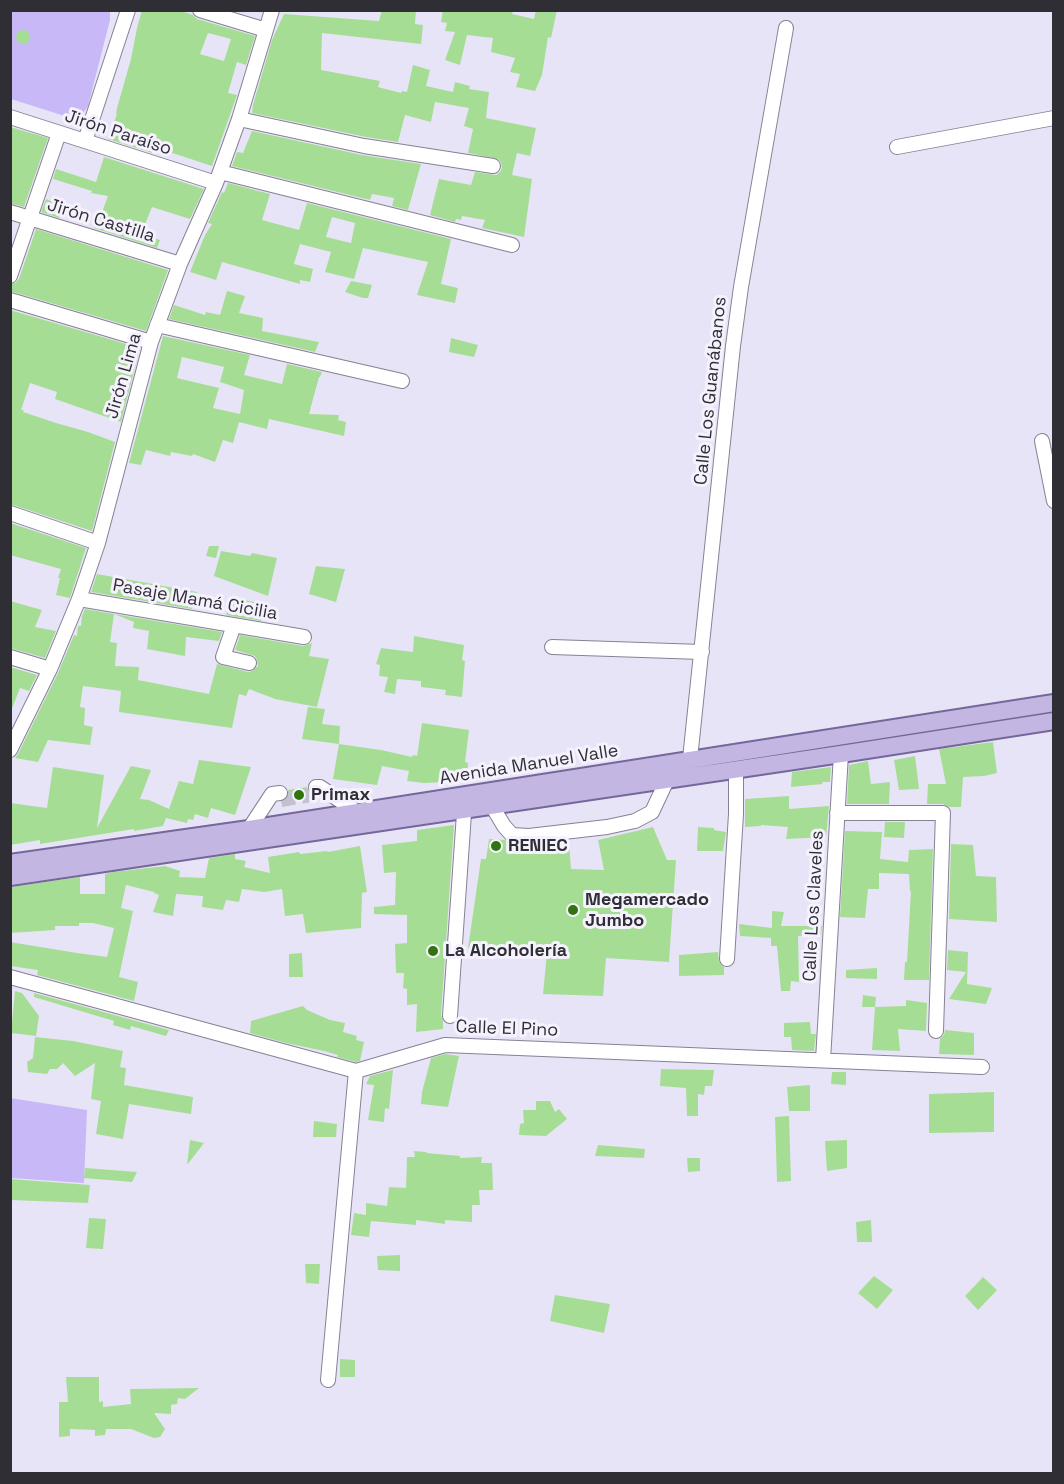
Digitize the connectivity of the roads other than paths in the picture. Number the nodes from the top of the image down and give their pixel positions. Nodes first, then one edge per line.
1 (128, 10) edge
2 (200, 10) edge
3 (272, 10) edge
4 (786, 28) dead end
5 (266, 30) junction
6 (10, 117) edge
7 (1053, 118) edge
8 (239, 119) junction
9 (59, 133) junction
10 (85, 141) junction
11 (897, 147) dead end
12 (493, 166) dead end
13 (218, 178) junction
14 (10, 212) edge
15 (30, 218) junction
16 (512, 245) dead end
17 (180, 264) junction
18 (10, 276) edge
19 (10, 300) edge
20 (157, 325) junction
21 (151, 342) junction
22 (402, 381) dead end
23 (1042, 441) dead end
24 (1053, 501) edge
25 (10, 513) edge
26 (98, 543) junction
27 (79, 599) junction
28 (234, 625) junction
29 (304, 637) dead end
30 (552, 647) dead end
31 (702, 652) junction
32 (10, 657) edge
33 (249, 663) dead end
34 (50, 669) junction
35 (1053, 703) edge
36 (989, 713) junction
37 (1053, 721) edge
38 (993, 730) junction
39 (10, 750) edge
40 (841, 754) junction
41 (690, 759) junction
42 (736, 769) junction
43 (667, 780) junction
44 (320, 791) tunnel mouth
45 (281, 796) tunnel mouth
46 (465, 802) junction
47 (492, 806) junction
48 (357, 812) junction
49 (837, 813) junction
50 (249, 829) junction
51 (10, 863) edge
52 (10, 877) edge
53 (727, 959) dead end
54 (10, 977) edge
55 (450, 1016) dead end
56 (936, 1031) dead end
57 (823, 1060) junction
58 (982, 1067) dead end
59 (356, 1071) junction
60 (328, 1380) dead end

1 - 10 street
2 - 5 street
3 - 5 street, Jirón Lima
4 - 31 street, Calle Los Guanábanos
5 - 8 street, Jirón Lima
6 - 9 street, Jirón Paraíso
7 - 11 street
8 - 12 street
8 - 13 street, Jirón Lima
9 - 10 street, Jirón Paraíso
9 - 15 street
10 - 13 street, Jirón Paraíso
13 - 16 street, Jirón Paraíso
13 - 17 street, Jirón Lima
14 - 15 street, Jirón Castilla
15 - 17 street, Jirón Castilla
15 - 18 street
17 - 20 street, Jirón Lima
19 - 21 street
20 - 21 street, Jirón Lima
20 - 22 street
21 - 26 street, Jirón Lima
23 - 24 street
25 - 26 street
26 - 27 street, Jirón Lima
27 - 28 street, Pasaje Mamá Cicilia
27 - 34 street, Jirón Lima
28 - 29 street, Pasaje Mamá Cicilia
28 - 33 street
30 - 31 street
31 - 41 street, Calle Los Guanábanos
32 - 34 street
34 - 39 street, Jirón Lima
35 - 36 main road, Avenida Manuel Valle
36 - 38 main road
36 - 41 main road, Avenida Manuel Valle
37 - 38 main road, Avenida Manuel Valle
38 - 40 main road, Avenida Manuel Valle
40 - 42 main road, Avenida Manuel Valle
40 - 49 street, Calle Los Claveles
41 - 46 main road, Avenida Manuel Valle
42 - 43 main road, Avenida Manuel Valle
42 - 53 street
43 - 47 main road, Avenida Manuel Valle
43 - 47 street
44 - 48 street
45 - 50 street
46 - 47 main road, Avenida Manuel Valle
46 - 48 main road, Avenida Manuel Valle
46 - 52 main road, Avenida Manuel Valle
46 - 55 street
48 - 50 main road, Avenida Manuel Valle
49 - 56 street
49 - 57 street, Calle Los Claveles
50 - 51 main road, Avenida Manuel Valle
54 - 59 street
57 - 58 street, Calle El Pino
57 - 59 street, Calle El Pino
59 - 60 street

